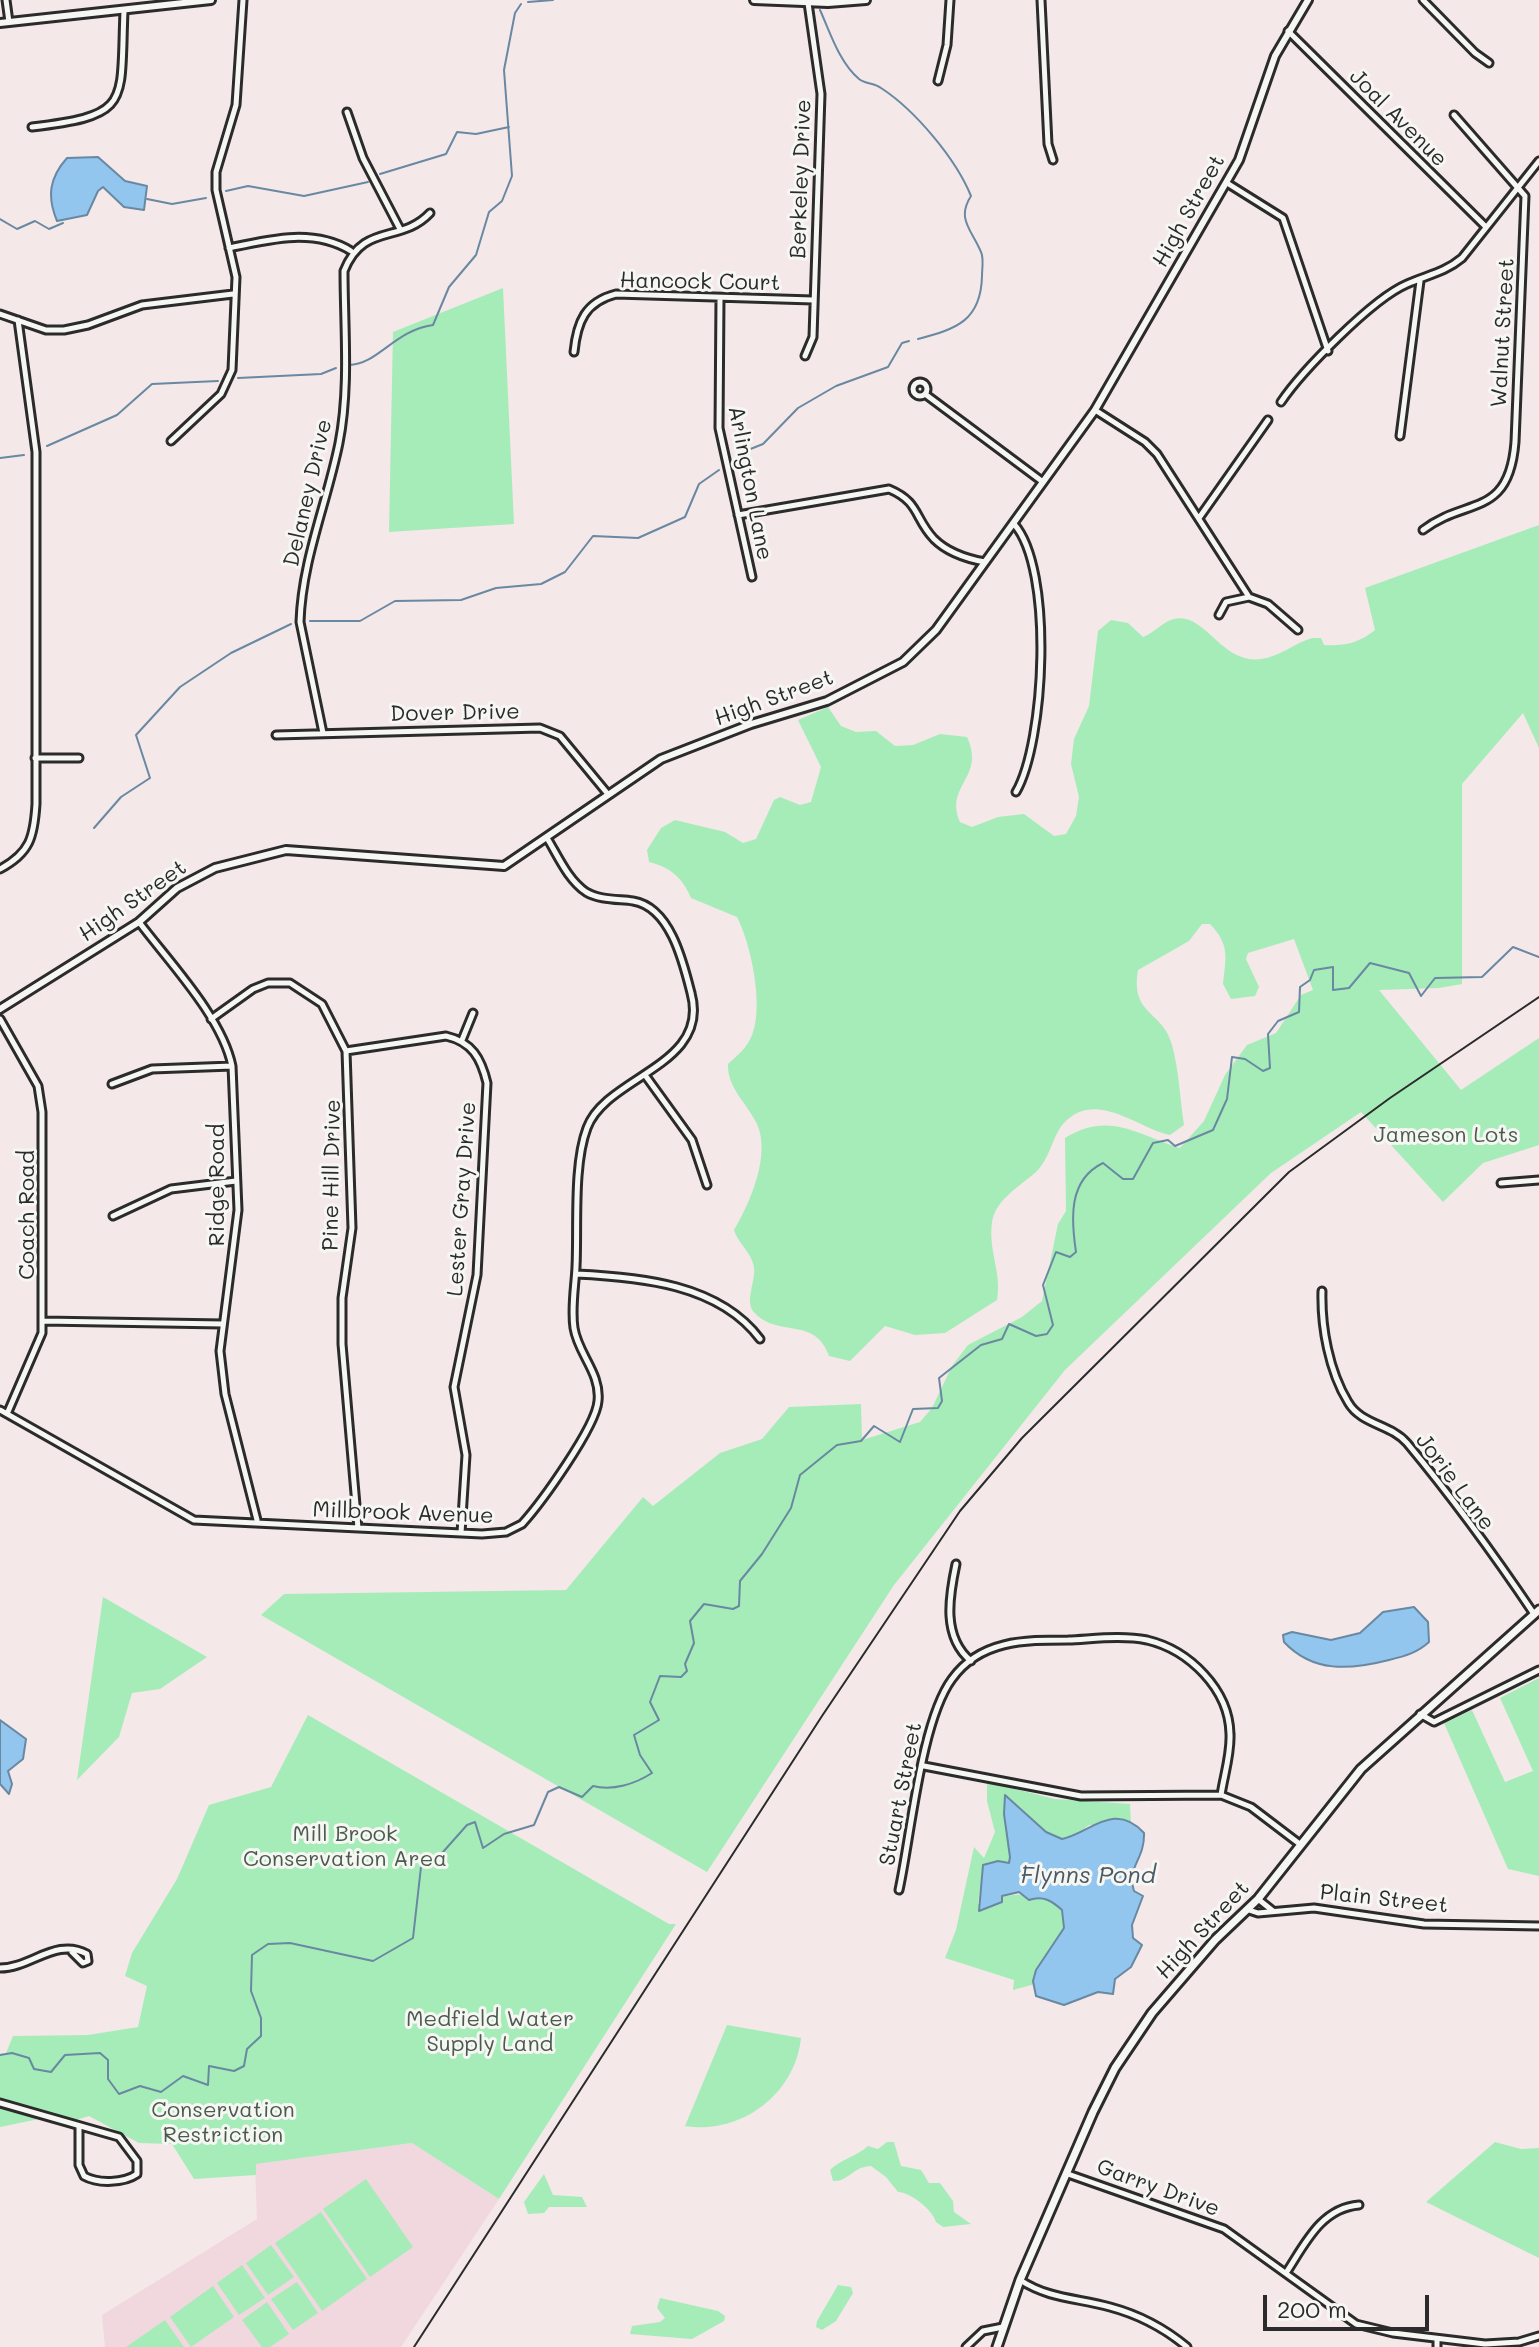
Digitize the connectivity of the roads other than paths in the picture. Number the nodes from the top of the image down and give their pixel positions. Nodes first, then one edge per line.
1 (6, 0) edge
2 (211, 0) edge
3 (243, 0) edge
4 (754, 0) edge
5 (866, 0) edge
6 (950, 0) edge
7 (1041, 0) edge
8 (1308, 0) edge
9 (1423, 0) edge
10 (807, 1) edge
11 (124, 11) junction
12 (9, 22) junction
13 (0, 23) edge
14 (1288, 31) junction
15 (1489, 63) dead end
16 (938, 81) dead end
17 (347, 112) dead end
18 (1454, 115) dead end
19 (32, 127) dead end
20 (1053, 160) dead end
21 (1539, 161) edge
22 (1227, 183) junction
23 (1518, 187) junction
24 (430, 213) dead end
25 (1486, 227) junction
26 (400, 229) junction
27 (229, 248) junction
28 (351, 251) junction
29 (1420, 281) junction
30 (233, 294) junction
31 (720, 298) junction
32 (813, 300) junction
33 (0, 314) edge
34 (18, 320) junction
35 (1328, 351) junction
36 (574, 352) dead end
37 (805, 356) dead end
38 (925, 394) dead end
39 (1281, 402) dead end
40 (1095, 410) junction
41 (1268, 420) dead end
42 (1400, 436) dead end
43 (171, 441) dead end
44 (1043, 482) junction
45 (738, 515) junction
46 (1199, 518) junction
47 (1014, 524) junction
48 (1423, 530) dead end
49 (986, 562) junction
50 (752, 577) dead end
51 (1249, 597) junction
52 (1219, 615) dead end
53 (1298, 630) dead end
54 (323, 733) junction
55 (276, 735) dead end
56 (35, 758) junction
57 (79, 758) dead end
58 (1016, 792) dead end
59 (607, 793) junction
60 (547, 838) junction
61 (0, 869) edge
62 (139, 922) junction
63 (0, 1009) edge
64 (473, 1013) dead end
65 (0, 1019) edge
66 (211, 1019) junction
67 (462, 1040) junction
68 (346, 1051) junction
69 (232, 1066) junction
70 (645, 1075) junction
71 (112, 1084) dead end
72 (1539, 1180) edge
73 (236, 1181) junction
74 (1501, 1183) dead end
75 (707, 1185) dead end
76 (113, 1216) dead end
77 (576, 1274) junction
78 (1322, 1291) dead end
79 (43, 1321) junction
80 (223, 1324) junction
81 (760, 1339) dead end
82 (0, 1410) edge
83 (7, 1414) junction
84 (257, 1520) junction
85 (358, 1528) junction
86 (461, 1533) junction
87 (956, 1564) dead end
88 (1536, 1612) edge
89 (971, 1661) junction
90 (1539, 1670) edge
91 (1419, 1713) junction
92 (924, 1766) junction
93 (1221, 1795) junction
94 (1301, 1845) junction
95 (899, 1890) dead end
96 (1258, 1899) junction
97 (1249, 1910) junction
98 (1274, 1912) junction
99 (1539, 1926) edge
100 (72, 1952) dead end
101 (0, 1968) edge
102 (0, 2103) edge
103 (79, 2127) junction
104 (1068, 2174) junction
105 (1359, 2205) dead end
106 (1286, 2273) junction
107 (1020, 2280) junction
108 (1003, 2327) junction
109 (1539, 2336) edge
110 (1437, 2339) junction
111 (966, 2347) edge
112 (997, 2347) edge
113 (1187, 2347) edge
114 (1437, 2347) edge

1 - 12 street
2 - 11 street
3 - 27 street
4 - 10 street
5 - 10 street
6 - 16 street
7 - 20 street
8 - 14 street, High Street
9 - 15 street
10 - 32 street, Berkeley Drive
11 - 12 street
11 - 19 street
12 - 13 street
14 - 22 street, High Street
14 - 25 street, Joal Avenue
17 - 26 street
18 - 23 street
21 - 23 street
22 - 35 street
22 - 40 street, High Street
23 - 25 street
23 - 48 street, Walnut Street
24 - 26 street
25 - 29 street
26 - 28 street
27 - 28 street
27 - 30 street
28 - 54 street, Delaney Drive
29 - 35 street
29 - 42 street
30 - 34 street
30 - 43 street
31 - 32 street, Hancock Court
31 - 36 street, Hancock Court
31 - 45 street, Arlington Lane
32 - 37 street, Berkeley Drive
33 - 34 street
34 - 56 street
35 - 39 street
38 - 44 street
40 - 44 street, High Street
40 - 46 street
41 - 46 street
44 - 47 street, High Street
45 - 49 street
45 - 50 street, Arlington Lane
46 - 51 street
47 - 49 street, High Street
47 - 58 street
49 - 59 street, High Street
51 - 52 street
51 - 53 street
54 - 55 street, Dover Drive
54 - 59 street, Dover Drive
56 - 57 street
56 - 61 street
59 - 60 street, High Street
60 - 62 street, High Street
60 - 70 street, Millbrook Avenue
62 - 63 street, High Street
62 - 66 street, Ridge Road
64 - 67 street
65 - 79 street, Coach Road
66 - 68 street, Pine Hill Drive
66 - 69 street, Ridge Road
67 - 68 street
67 - 86 street, Lester Gray Drive
68 - 85 street, Pine Hill Drive
69 - 71 street
69 - 73 street, Ridge Road
70 - 75 street
70 - 77 street, Millbrook Avenue
72 - 74 street
73 - 76 street
73 - 80 street, Ridge Road
77 - 81 street
77 - 86 street, Millbrook Avenue
78 - 88 street, Jorie Lane
79 - 80 street
79 - 83 street, Coach Road
80 - 84 street, Ridge Road
82 - 83 street, Millbrook Avenue
83 - 84 street, Millbrook Avenue
84 - 85 street, Millbrook Avenue
85 - 86 street, Millbrook Avenue
87 - 89 street
88 - 91 main road, High Street
89 - 92 street, Stuart Street
89 - 93 street, Stuart Street
90 - 91 street
91 - 94 main road, High Street
92 - 93 street
92 - 95 street, Stuart Street
93 - 94 street
94 - 96 main road, High Street
96 - 97 main road, High Street
96 - 98 street
97 - 98 street, Plain Street
97 - 104 main road, High Street
98 - 99 street, Plain Street
100 - 101 street
102 - 103 street
103 - 103 street
104 - 106 street, Garry Drive
104 - 107 main road, High Street
105 - 106 street
106 - 110 street, Garry Drive
107 - 108 main road, High Street
107 - 113 street
108 - 111 street
108 - 112 main road, High Street
109 - 110 street, Garry Drive
110 - 114 street

